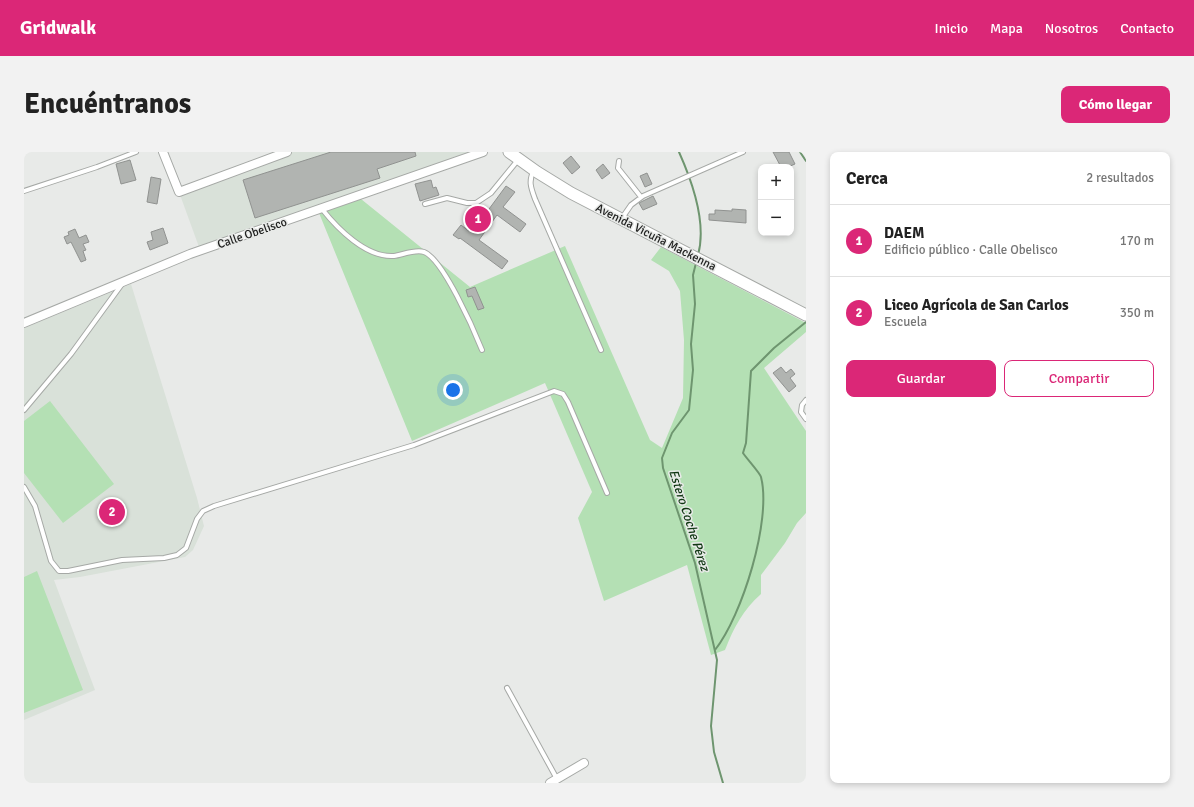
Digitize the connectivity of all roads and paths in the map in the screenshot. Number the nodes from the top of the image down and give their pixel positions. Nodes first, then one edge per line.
1 (136, 152) edge
2 (163, 152) edge
3 (287, 152) edge
4 (483, 152) edge
5 (509, 152) edge
6 (743, 152) edge
7 (519, 159) junction
8 (619, 161) dead end
9 (534, 170) junction
10 (24, 191) edge
11 (642, 197) junction
12 (425, 204) dead end
13 (322, 208) junction
14 (622, 218) junction
15 (124, 282) junction
16 (806, 315) edge
17 (24, 323) edge
18 (482, 350) dead end
19 (601, 350) dead end
20 (806, 400) edge
21 (24, 410) edge
22 (806, 420) edge
23 (24, 486) edge
24 (607, 493) dead end
25 (507, 688) dead end
26 (584, 763) dead end
27 (553, 781) edge

1 - 10 lane
2 - 3 street
4 - 13 street, Calle Obelisco
5 - 7 main road, Avenida Vicuña Mackenna
6 - 11 lane
7 - 9 main road, Avenida Vicuña Mackenna
7 - 12 lane
8 - 11 lane
9 - 14 main road, Avenida Vicuña Mackenna
9 - 19 lane
11 - 14 lane
13 - 15 street, Calle Obelisco
13 - 18 lane
14 - 16 main road, Avenida Vicuña Mackenna
15 - 17 street, Calle Obelisco
15 - 21 lane
20 - 22 lane
23 - 24 lane
25 - 27 lane
26 - 27 street

